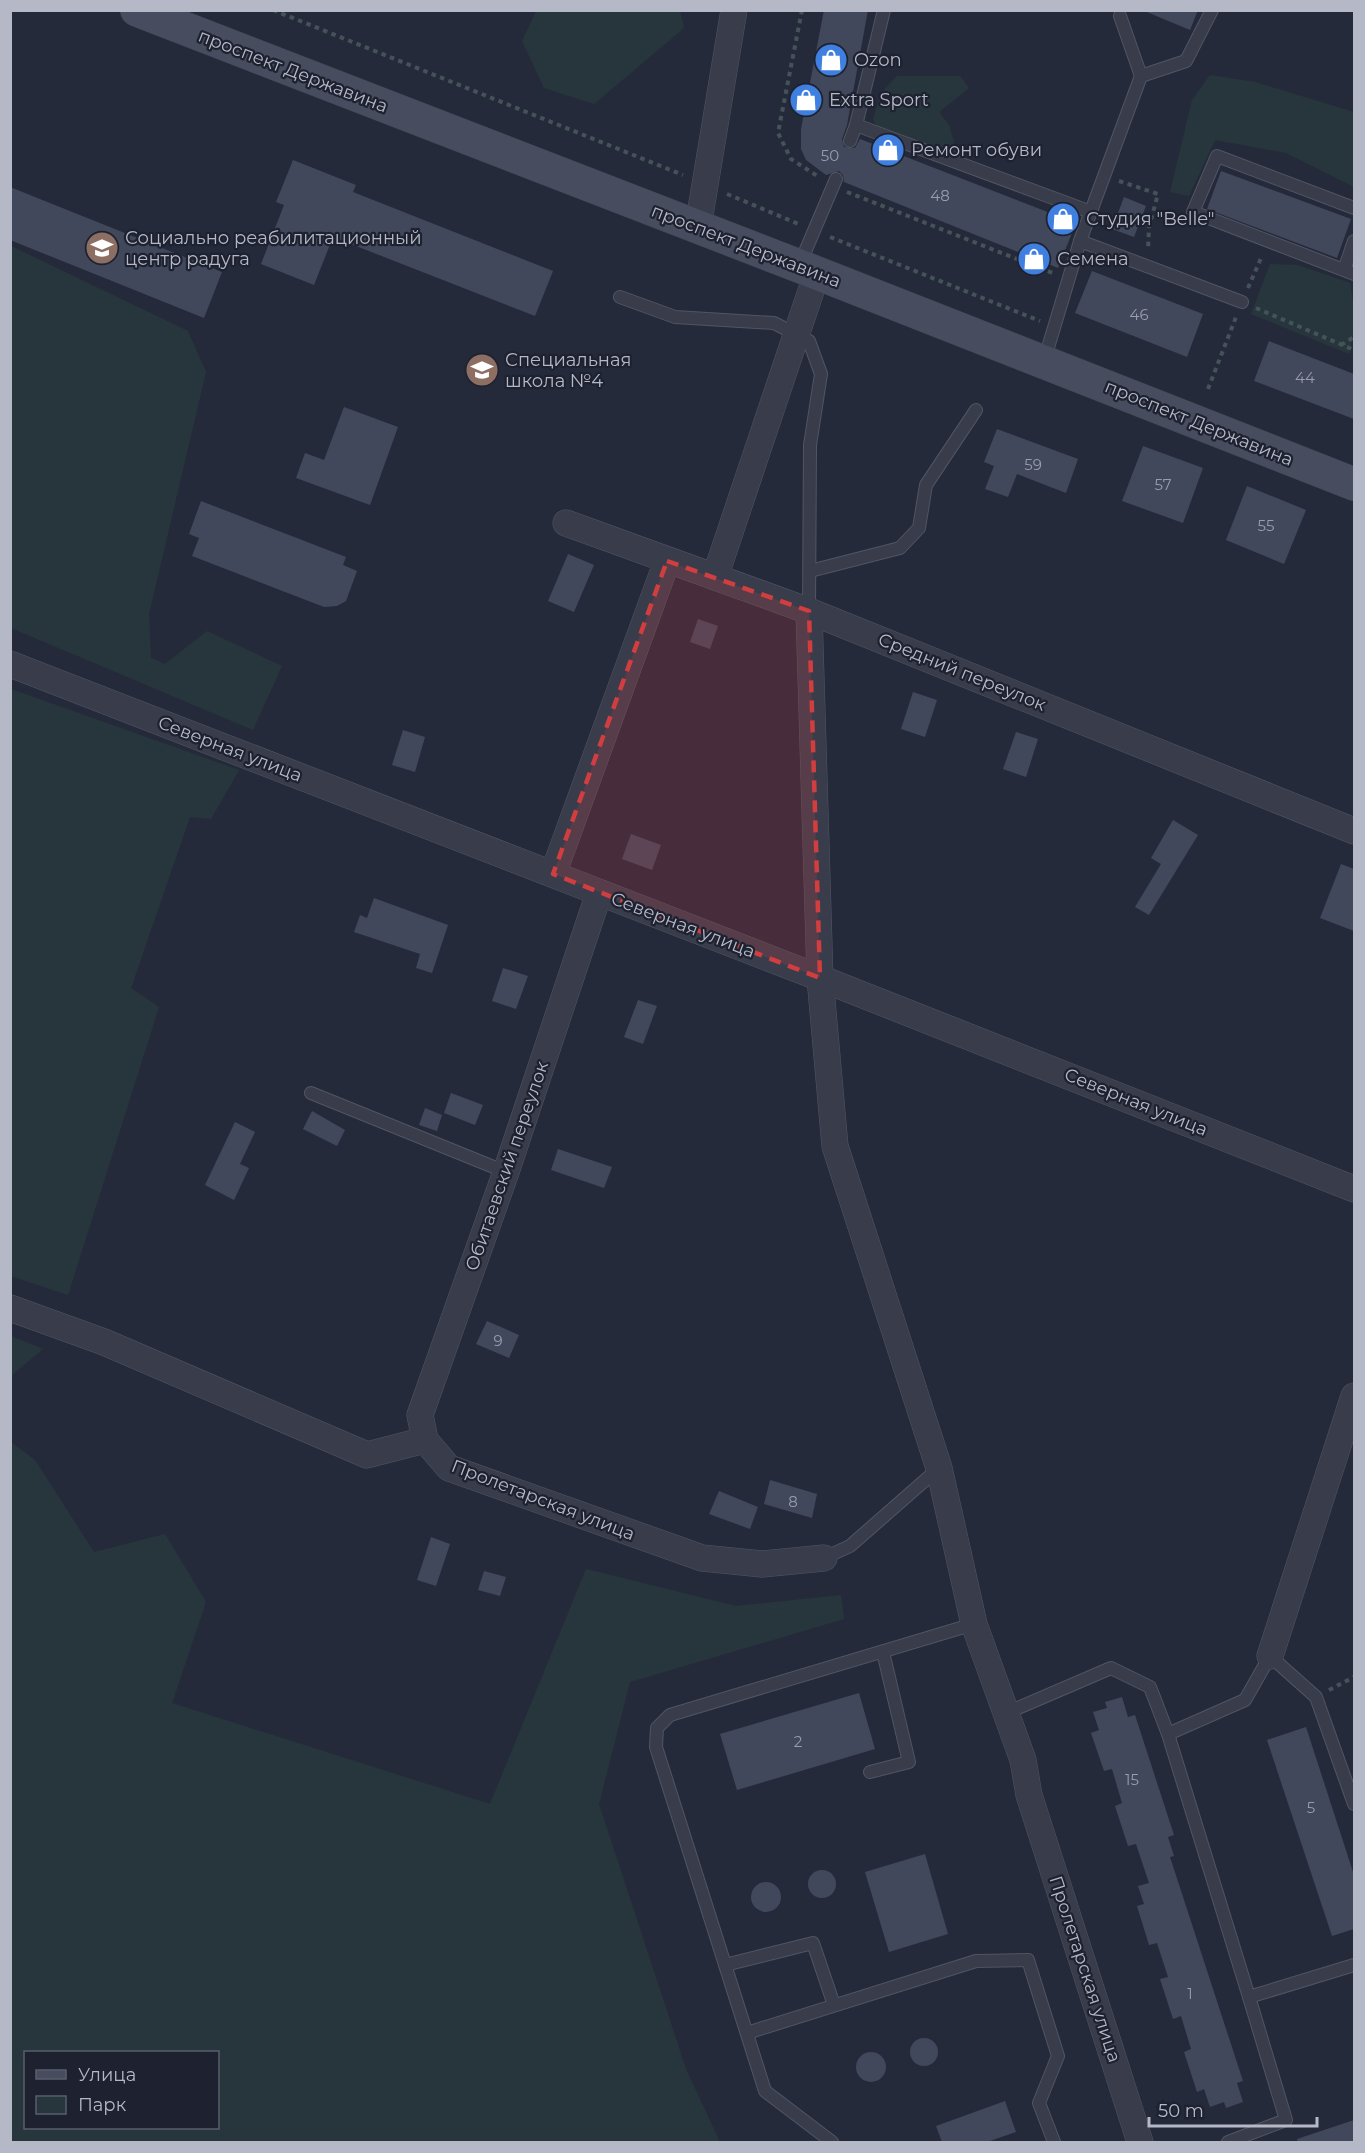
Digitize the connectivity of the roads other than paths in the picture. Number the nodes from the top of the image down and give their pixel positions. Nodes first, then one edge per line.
1 (136, 10) edge
2 (734, 10) edge
3 (885, 10) edge
4 (1212, 10) edge
5 (1120, 16) dead end
6 (1141, 76) junction
7 (856, 125) junction
8 (850, 141) dead end
9 (834, 183) road end
10 (1354, 208) edge
11 (1090, 212) junction
12 (698, 227) junction
13 (1080, 241) junction
14 (1354, 241) edge
15 (808, 269) junction
16 (1349, 272) edge
17 (620, 297) dead end
18 (1242, 302) road end
19 (797, 333) junction
20 (1044, 361) junction
21 (976, 410) dead end
22 (1354, 484) edge
23 (566, 523) dead end
24 (667, 561) junction
25 (810, 571) junction
26 (715, 577) junction
27 (809, 610) junction
28 (10, 664) edge
29 (1354, 831) edge
30 (553, 874) junction
31 (599, 893) junction
32 (820, 978) junction
33 (311, 1093) dead end
34 (506, 1172) junction
35 (1354, 1188) edge
36 (10, 1308) edge
37 (1354, 1396) edge
38 (425, 1440) junction
39 (939, 1468) junction
40 (824, 1558) joint
41 (974, 1624) junction
42 (883, 1652) junction
43 (1270, 1656) junction
44 (1005, 1713) junction
45 (1168, 1734) junction
46 (870, 1772) dead end
47 (1354, 1804) edge
48 (725, 1965) junction
49 (1354, 1965) edge
50 (1249, 1997) junction
51 (834, 2005) junction
52 (747, 2033) junction
53 (832, 2142) edge
54 (1054, 2142) edge
55 (1140, 2142) edge
56 (1228, 2142) edge

1 - 12 main road, проспект Державина
2 - 12 street
3 - 7 lane
4 - 6 lane
5 - 6 lane
6 - 11 lane
7 - 8 lane
7 - 11 lane
9 - 15 lane
10 - 16 lane
11 - 13 lane
12 - 15 main road, проспект Державина
13 - 18 lane
13 - 20 lane
14 - 16 lane
15 - 19 street
15 - 20 main road, проспект Державина
17 - 19 lane
19 - 25 lane
19 - 26 street
20 - 22 main road, проспект Державина
21 - 25 lane
23 - 24 street, Средний переулок
24 - 26 street, Средний переулок
24 - 30 street
25 - 27 lane
26 - 27 street, Средний переулок
27 - 29 street, Средний переулок
27 - 32 street, Пролетарская улица
28 - 30 street, Северная улица
30 - 31 street, Северная улица
31 - 32 street, Северная улица
31 - 34 street, Обитаевский переулок
32 - 35 street, Северная улица
32 - 39 street, Пролетарская улица
33 - 34 lane
34 - 38 street, Обитаевский переулок
36 - 38 street
37 - 43 street
38 - 40 street, Пролетарская улица
39 - 40 lane
39 - 41 street, Пролетарская улица
41 - 42 lane
41 - 44 street, Пролетарская улица
42 - 46 lane
42 - 48 lane
43 - 45 lane
43 - 47 lane
44 - 45 lane
44 - 55 street, Пролетарская улица
45 - 50 lane
48 - 51 lane
48 - 52 lane
49 - 50 lane
50 - 56 lane
51 - 52 lane
51 - 54 lane
52 - 53 lane

